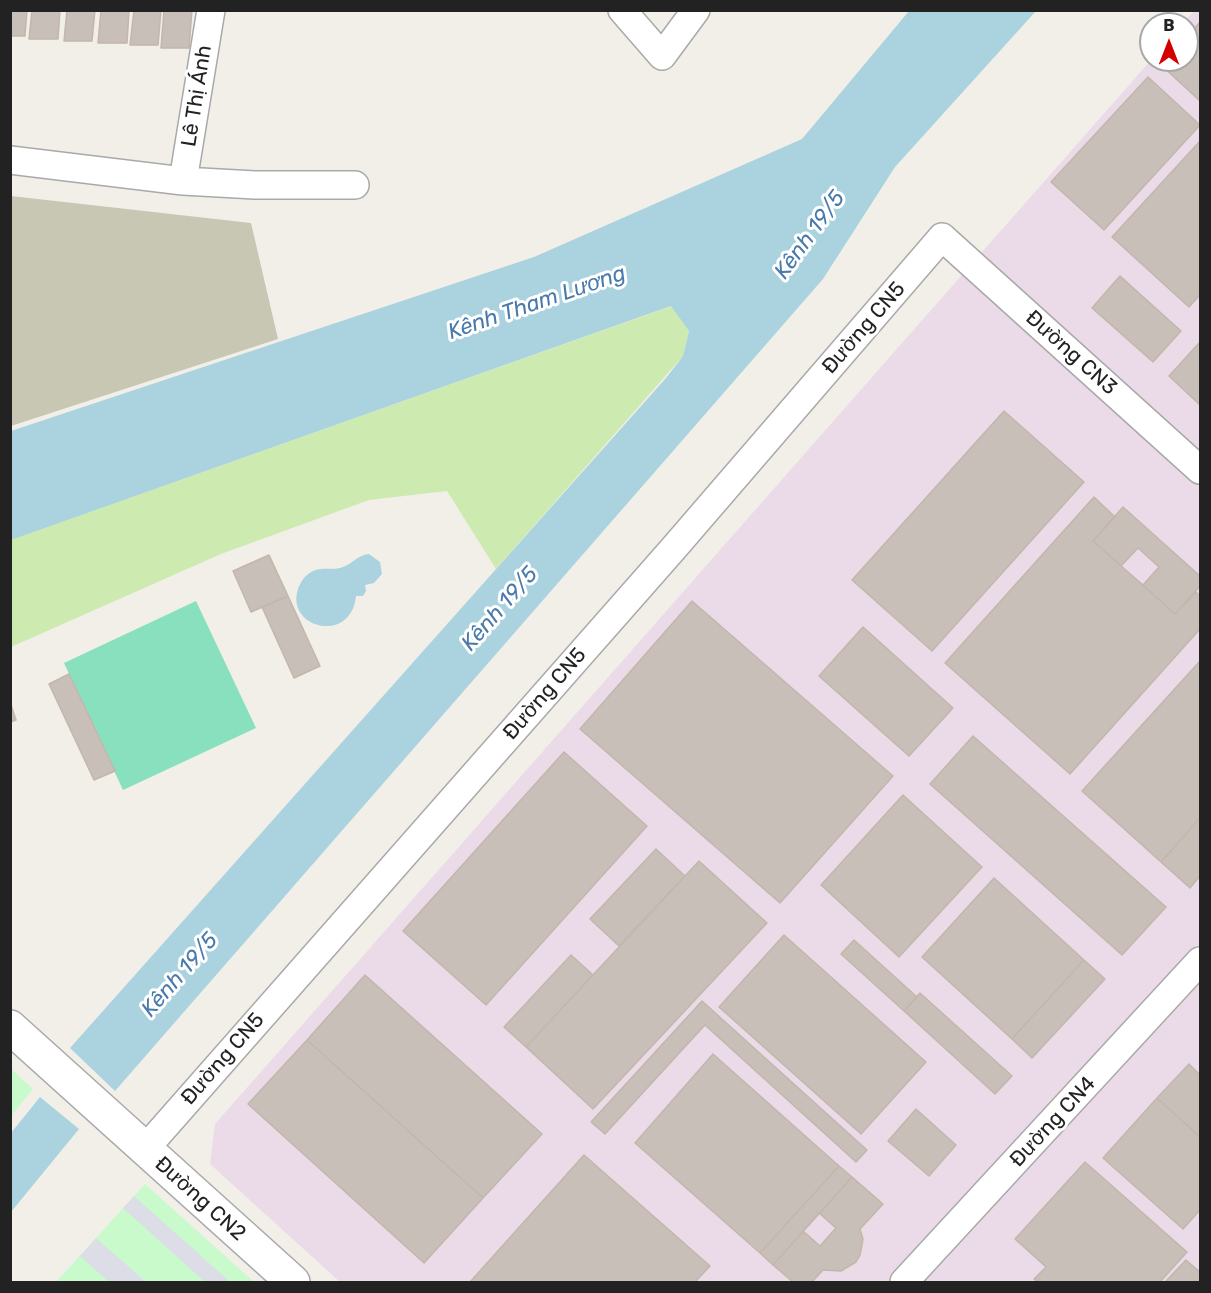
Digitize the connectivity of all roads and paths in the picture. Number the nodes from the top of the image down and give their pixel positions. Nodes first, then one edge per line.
1 (211, 10) edge
2 (622, 10) edge
3 (696, 10) edge
4 (10, 160) edge
5 (183, 181) junction
6 (355, 185) dead end
7 (942, 237) joint
8 (1200, 470) edge
9 (1200, 961) edge
10 (10, 1027) edge
11 (145, 1149) junction
12 (293, 1282) edge
13 (904, 1282) edge

1 - 5 street, Lê Thị Ánh
2 - 3 street
4 - 5 street
5 - 6 street
7 - 8 street, Đường CN3
7 - 11 street, Đường CN5
9 - 13 street, Đường CN4
10 - 11 street, Đường CN2
11 - 12 street, Đường CN2

